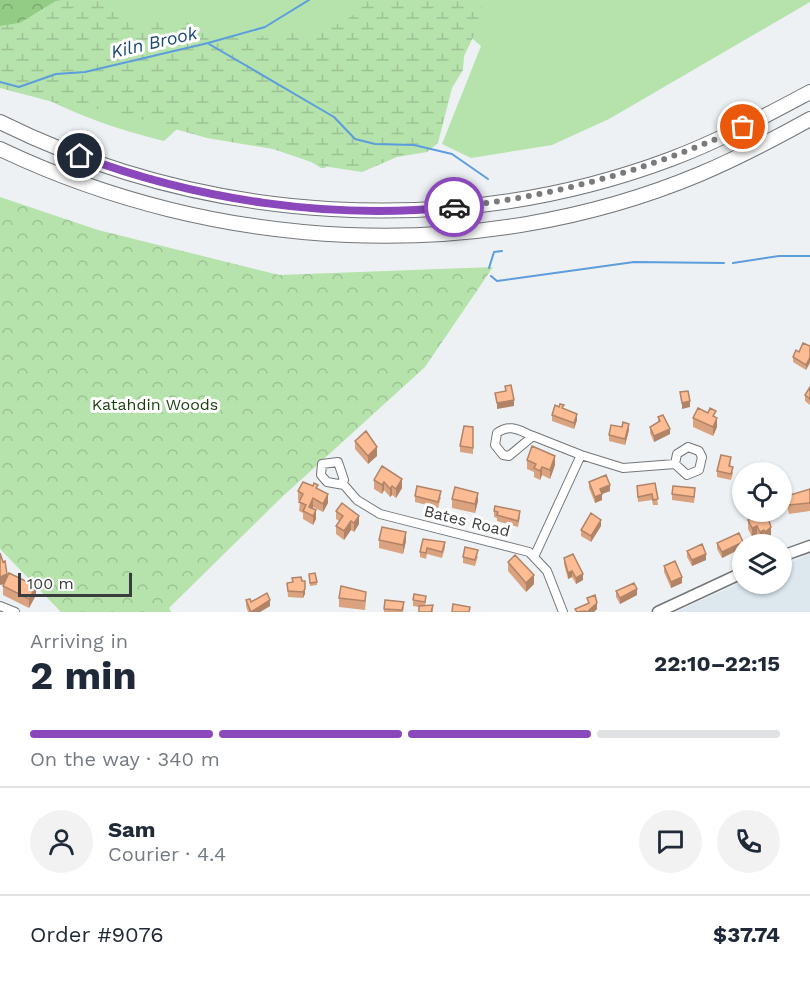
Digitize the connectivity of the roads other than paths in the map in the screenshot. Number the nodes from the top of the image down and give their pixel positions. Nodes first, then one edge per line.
1 (810, 92) edge
2 (810, 119) edge
3 (0, 122) edge
4 (0, 149) edge
5 (533, 436) junction
6 (581, 455) junction
7 (675, 464) dead end
8 (341, 483) dead end
9 (810, 546) edge
10 (792, 552) edge
11 (534, 557) junction
12 (732, 578) edge
13 (0, 606) edge
14 (15, 612) edge
15 (562, 612) edge
16 (658, 612) edge

1 - 3 highway
2 - 4 highway
5 - 5 street
5 - 6 street
6 - 7 street
6 - 11 street
8 - 11 street, Bates Road
9 - 10 street
11 - 15 street
12 - 16 street
13 - 14 street

